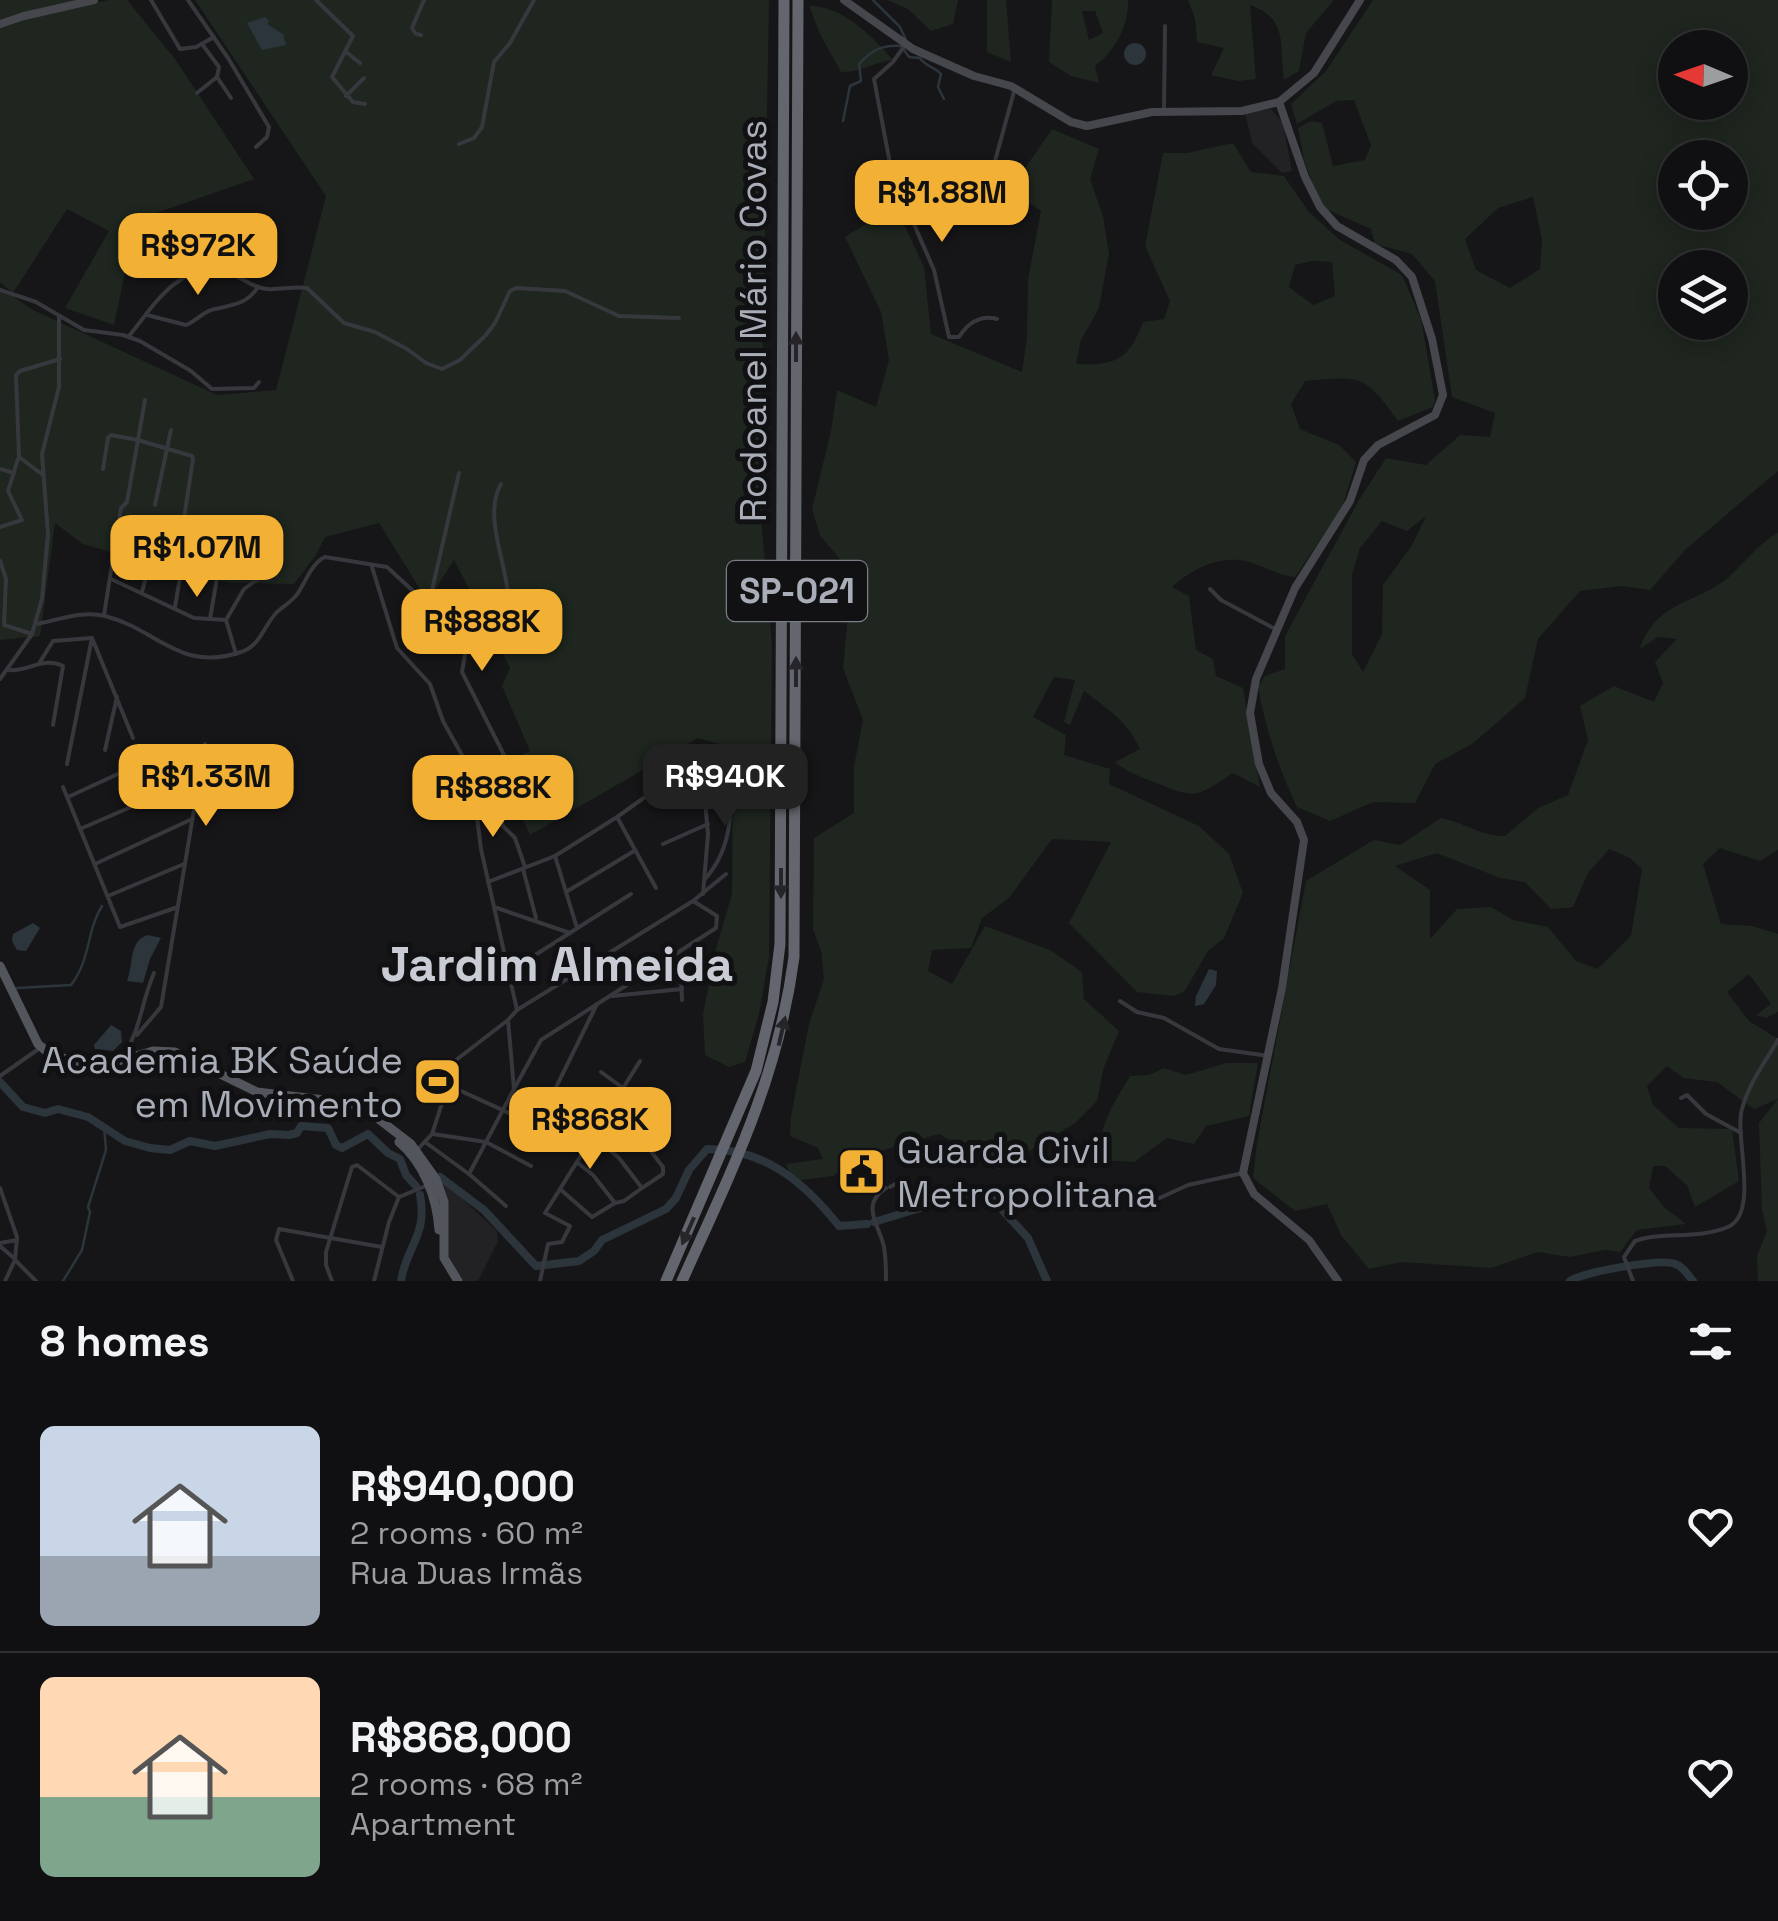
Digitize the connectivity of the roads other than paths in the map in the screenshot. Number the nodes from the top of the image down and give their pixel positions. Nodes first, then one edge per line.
1 (94, 0) edge
2 (151, 0) edge
3 (188, 0) edge
4 (316, 0) edge
5 (424, 0) edge
6 (534, 0) edge
7 (784, 0) edge
8 (798, 0) edge
9 (844, 0) edge
10 (1360, 0) edge
11 (0, 24) edge
12 (1166, 26) dead end
13 (421, 35) dead end
14 (214, 37) junction
15 (202, 44) junction
16 (905, 45) junction
17 (346, 52) junction
18 (360, 63) dead end
19 (217, 77) junction
20 (364, 78) dead end
21 (1015, 88) junction
22 (197, 93) dead end
23 (346, 96) junction
24 (230, 98) dead end
25 (1280, 102) junction
26 (365, 104) dead end
27 (1164, 112) junction
28 (459, 144) dead end
29 (256, 147) dead end
30 (892, 174) junction
31 (258, 287) junction
32 (0, 290) edge
33 (146, 314) junction
34 (59, 316) junction
35 (679, 318) dead end
36 (997, 319) dead end
37 (129, 336) junction
38 (60, 359) junction
39 (259, 382) dead end
40 (145, 400) dead end
41 (171, 430) dead end
42 (138, 440) junction
43 (166, 449) junction
44 (19, 458) junction
45 (0, 469) edge
46 (103, 469) dead end
47 (459, 472) dead end
48 (14, 474) junction
49 (43, 475) junction
50 (501, 484) dead end
51 (156, 505) dead end
52 (184, 519) dead end
53 (0, 527) edge
54 (224, 541) dead end
55 (0, 560) edge
56 (148, 565) dead end
57 (371, 565) junction
58 (218, 572) dead end
59 (180, 577) dead end
60 (111, 579) junction
61 (1210, 588) dead end
62 (142, 592) junction
63 (429, 603) junction
64 (174, 608) junction
65 (449, 610) junction
66 (104, 615) junction
67 (210, 619) junction
68 (226, 620) junction
69 (2, 624) edge
70 (37, 624) junction
71 (1278, 630) junction
72 (32, 634) junction
73 (92, 638) junction
74 (236, 654) junction
75 (39, 664) junction
76 (8, 670) junction
77 (0, 679) edge
78 (117, 697) junction
79 (54, 726) dead end
80 (133, 738) dead end
81 (205, 744) dead end
82 (714, 748) dead end
83 (172, 749) dead end
84 (105, 750) dead end
85 (704, 758) junction
86 (67, 764) dead end
87 (508, 764) dead end
88 (468, 766) dead end
89 (198, 778) junction
90 (473, 785) dead end
91 (63, 787) dead end
92 (67, 798) junction
93 (496, 805) dead end
94 (617, 817) junction
95 (190, 820) junction
96 (708, 824) junction
97 (80, 830) junction
98 (663, 844) dead end
99 (634, 851) junction
100 (556, 856) junction
101 (95, 864) junction
102 (184, 864) junction
103 (524, 868) junction
104 (726, 874) dead end
105 (705, 879) junction
106 (488, 882) junction
107 (656, 888) dead end
108 (566, 892) junction
109 (631, 894) dead end
110 (702, 894) junction
111 (108, 896) junction
112 (693, 901) junction
113 (494, 907) junction
114 (178, 908) junction
115 (536, 920) junction
116 (577, 929) junction
117 (570, 933) junction
118 (680, 952) junction
119 (0, 966) edge
120 (510, 971) junction
121 (154, 973) dead end
122 (0, 978) edge
123 (682, 989) junction
124 (611, 996) junction
125 (682, 1000) dead end
126 (1120, 1001) dead end
127 (597, 1004) junction
128 (517, 1010) junction
129 (508, 1020) junction
130 (136, 1035) junction
131 (1778, 1040) edge
132 (38, 1049) junction
133 (1268, 1056) junction
134 (640, 1062) dead end
135 (119, 1063) junction
136 (601, 1072) dead end
137 (0, 1076) edge
138 (446, 1084) junction
139 (623, 1088) junction
140 (514, 1089) junction
141 (1692, 1102) dead end
142 (503, 1109) junction
143 (609, 1110) junction
144 (536, 1126) junction
145 (548, 1131) dead end
146 (1741, 1132) junction
147 (432, 1134) junction
148 (593, 1136) junction
149 (486, 1142) junction
150 (420, 1149) junction
151 (576, 1162) junction
152 (531, 1166) dead end
153 (469, 1174) junction
154 (1243, 1174) junction
155 (428, 1177) junction
156 (899, 1182) dead end
157 (0, 1188) edge
158 (642, 1188) junction
159 (560, 1189) junction
160 (399, 1198) junction
161 (1152, 1201) dead end
162 (615, 1203) junction
163 (506, 1206) dead end
164 (329, 1237) junction
165 (17, 1240) junction
166 (0, 1245) edge
167 (382, 1247) junction
168 (15, 1259) junction
169 (5, 1281) edge
170 (36, 1281) edge
171 (293, 1281) edge
172 (332, 1281) edge
173 (374, 1281) edge
174 (455, 1281) edge
175 (540, 1281) edge
176 (666, 1281) edge
177 (682, 1281) edge
178 (886, 1281) edge
179 (1338, 1281) edge
180 (1633, 1281) edge

1 - 11 street
2 - 15 street
3 - 14 street
4 - 17 street
5 - 13 street
6 - 28 street
7 -> 176 highway, Rodoanel Mário Covas / SP-021
177 -> 8 highway, Rodoanel Mário Covas / SP-021
9 - 16 street
10 - 25 street
12 - 27 street
14 - 15 street
14 - 29 street
15 - 19 street
16 - 21 street
16 - 30 street
17 - 18 street
17 - 23 street
19 - 22 street
19 - 24 street
20 - 23 street
21 - 27 street
21 - 30 street
23 - 26 street
25 - 27 street
25 - 71 street
30 - 36 street
31 - 33 street
31 - 33 street
31 - 35 street
32 - 34 street
33 - 37 street
34 - 37 street
34 - 38 street
37 - 39 street
38 - 44 street
38 - 49 street
40 - 42 street
41 - 43 street
42 - 43 street
42 - 46 street
42 - 60 street
43 - 51 street
43 - 52 street
44 - 48 street
44 - 49 street
45 - 48 street
47 - 63 street
48 - 53 street
49 - 70 street
50 - 65 street
54 - 68 street
55 - 69 street
56 - 62 street
57 - 63 street
57 - 74 street
57 - 88 street
58 - 67 street
59 - 64 street
60 - 62 street
60 - 66 street
61 - 71 street
62 - 64 street
63 - 65 street
64 - 67 street
65 - 87 street
66 - 70 street
66 - 74 street
67 - 68 street
68 - 74 street
69 - 72 street
70 - 72 street
71 - 133 street
72 - 76 street
73 - 75 street
73 - 78 street
73 - 86 street
75 - 76 street
75 - 79 street
76 - 77 street
78 - 80 street
78 - 84 street
81 - 89 street
82 - 85 street
83 - 92 street
85 - 94 street
85 - 96 street
85 - 105 street
89 - 95 street
89 - 97 street
90 - 106 street
91 - 92 street
92 - 97 street
93 - 103 street
94 - 99 street
94 - 100 street
95 - 101 street
95 - 102 street
96 - 98 street
96 - 105 street
97 - 101 street
99 - 107 street
99 - 108 street
100 - 103 street
100 - 108 street
101 - 111 street
102 - 111 street
102 - 114 street
103 - 106 street
103 - 115 street
104 - 110 street
105 - 110 street
106 - 113 street
108 - 116 street
109 - 116 street
110 - 112 street
111 - 114 street
112 - 118 street
112 - 128 street
113 - 115 street
113 - 120 street
114 - 130 street
115 - 117 street
116 - 117 street
117 - 120 street
118 - 123 street
118 - 124 street
119 - 132 main road
120 - 128 street
121 - 130 street
122 - 132 main road
123 - 124 street
123 - 125 street
124 - 127 street
126 - 133 street
127 - 140 street
127 - 144 street
128 - 129 street
129 - 138 street
129 - 140 street
130 - 135 street
131 - 146 street
132 - 135 main road
132 - 137 street
132 - 150 main road
133 - 154 street
134 - 139 street
135 - 150 main road
136 - 139 street
138 - 142 street
138 - 147 street
139 - 143 street
140 - 142 street
141 - 146 street
142 - 144 street
142 - 149 street
143 - 148 street
143 - 158 street
144 - 145 street
146 - 180 street
147 - 149 street
147 - 150 street
148 - 151 street
148 - 158 street
149 - 152 street
149 - 153 street
150 - 153 street
150 - 155 main road
151 - 159 street
151 - 162 street
153 - 163 street
154 - 161 street
154 - 179 street
155 - 160 street
155 - 174 main road
156 - 178 street
157 - 165 street
158 - 162 street
159 - 162 street
159 - 175 street
160 - 164 street
160 - 167 street
164 - 167 street
164 - 171 street
164 - 172 street
165 - 166 street
165 - 168 street
166 - 168 street
167 - 173 street
168 - 169 street
168 - 170 street

